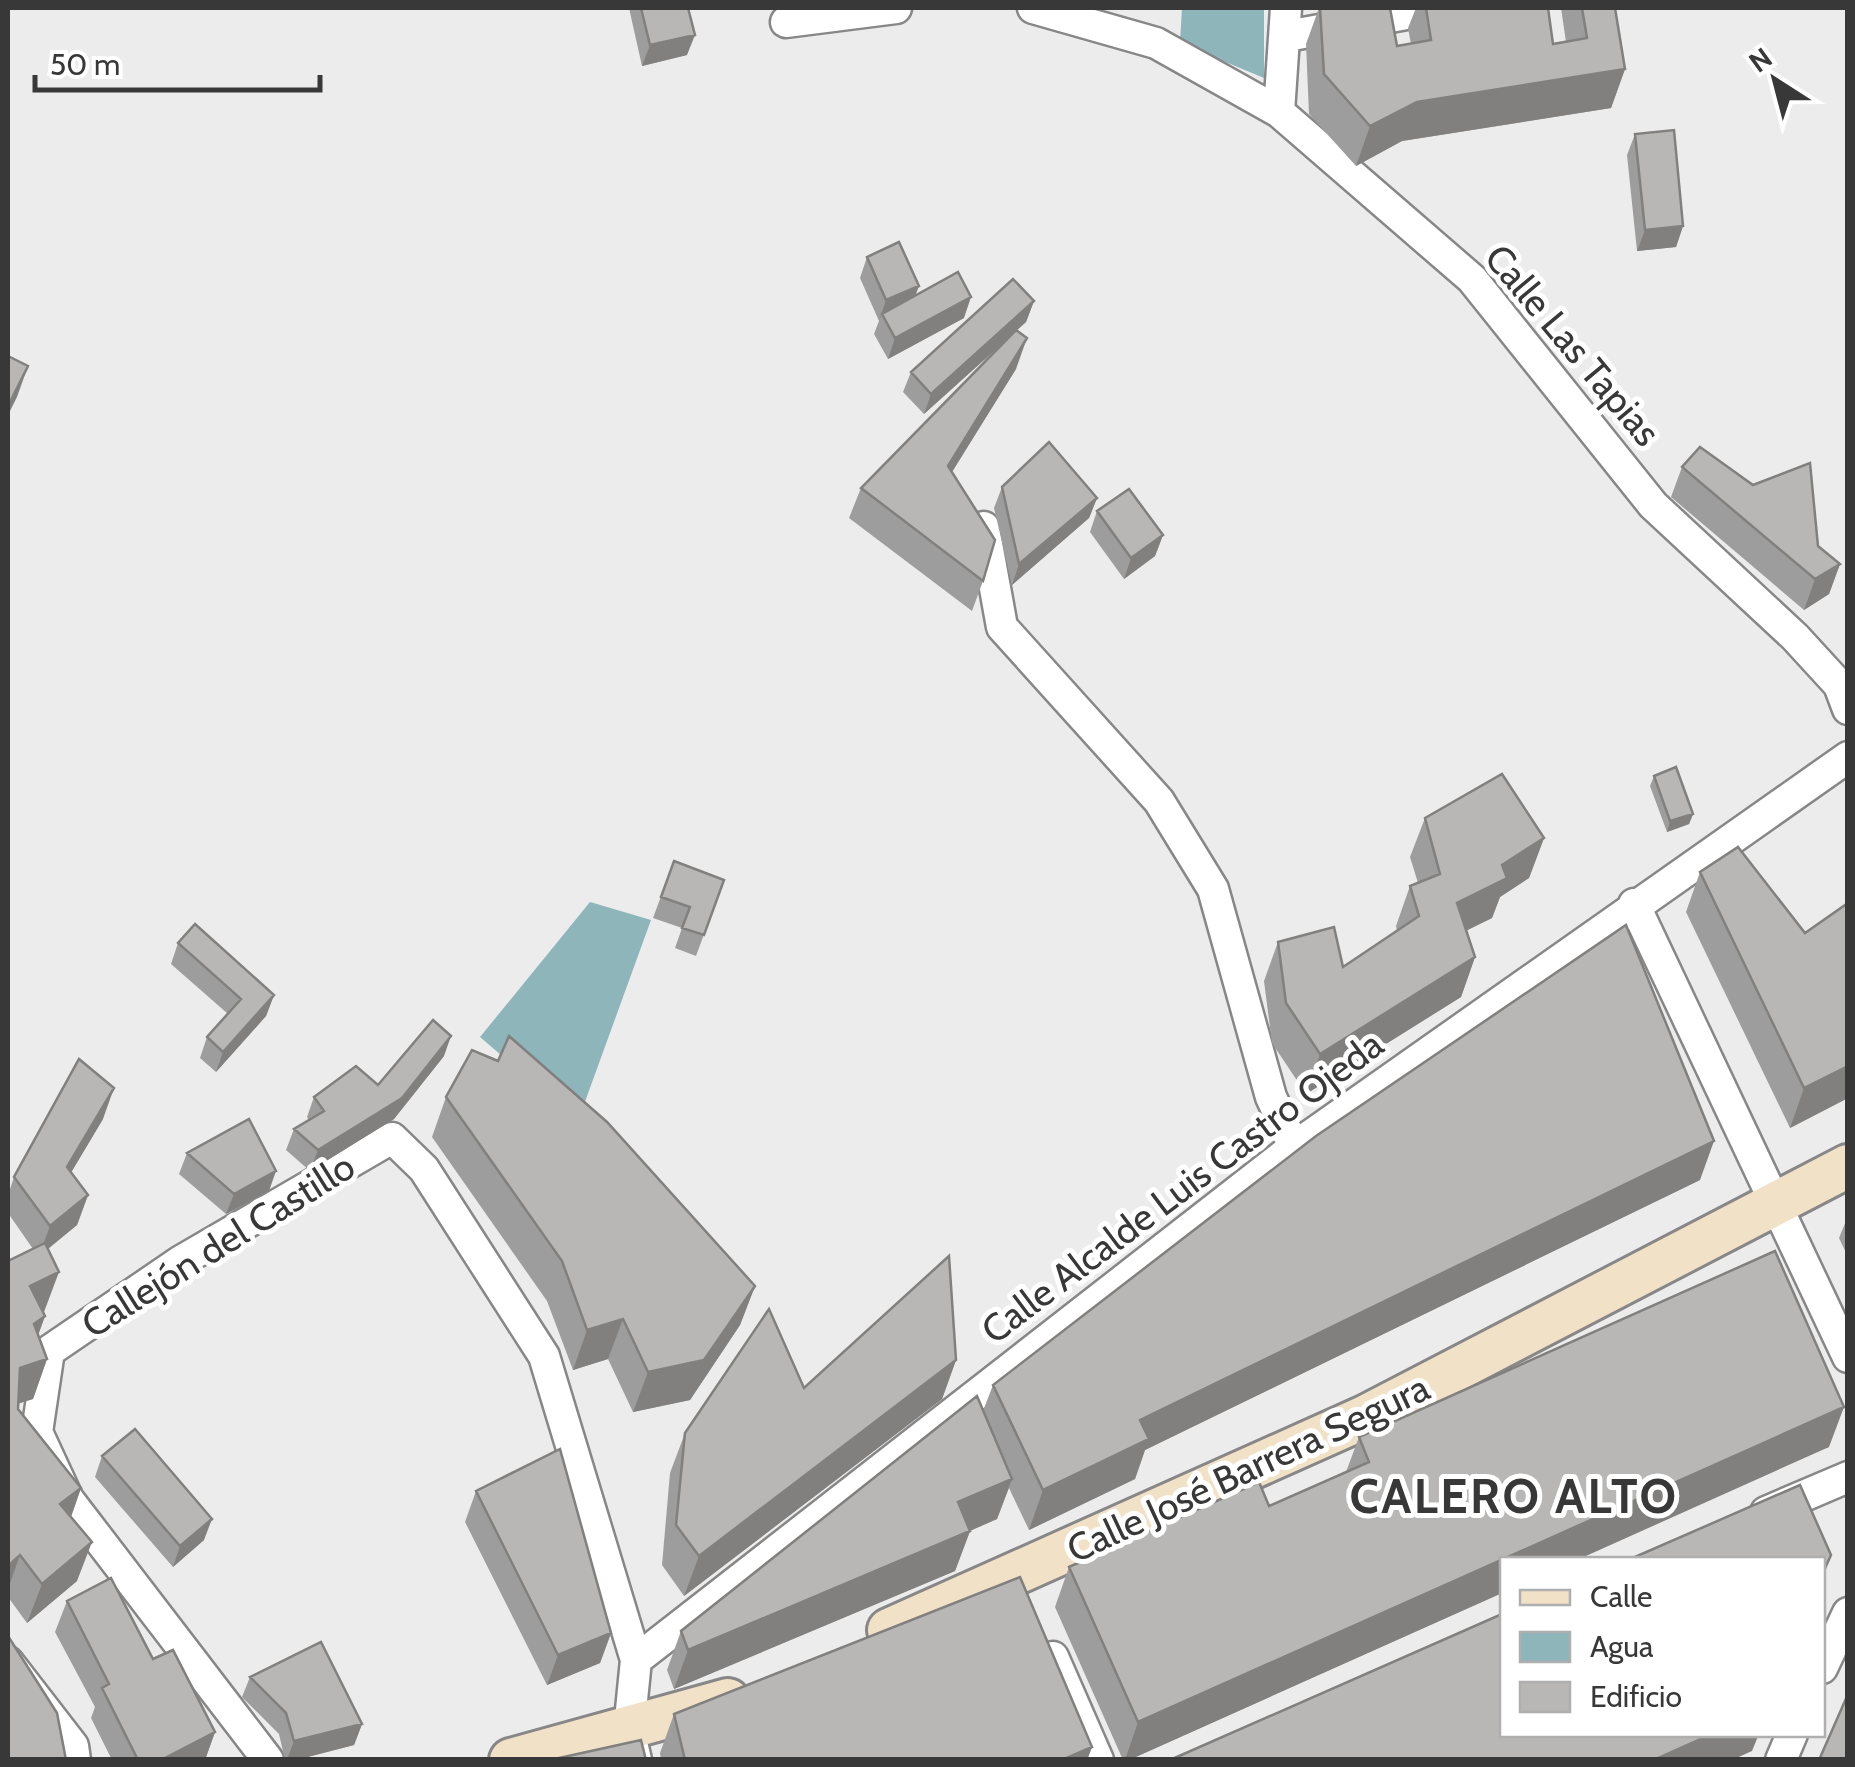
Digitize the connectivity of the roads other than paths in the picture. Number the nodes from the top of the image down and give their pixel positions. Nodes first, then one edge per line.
1 (896, 8) edge
2 (1032, 8) edge
3 (1439, 8) edge
4 (786, 22) dead end
5 (1286, 22) edge
6 (1279, 112) junction
7 (984, 527) edge
8 (1848, 709) edge
9 (1848, 757) edge
10 (1634, 904) junction
11 (1294, 1147) junction
12 (1848, 1166) edge
13 (1778, 1202) junction
14 (1848, 1358) edge
15 (1848, 1477) edge
16 (1730, 1528) edge
17 (1029, 1603) junction
18 (1848, 1613) edge
19 (856, 1645) edge
20 (636, 1660) junction
21 (8, 1662) edge
22 (1825, 1662) edge
23 (768, 1683) edge
24 (633, 1745) edge
25 (74, 1760) edge
26 (268, 1760) edge
27 (511, 1760) edge
28 (1098, 1760) edge

1 - 4 street
2 - 6 street, Calle Las Tapias
3 - 5 street
5 - 6 street
6 - 8 street, Calle Las Tapias
7 - 11 street
9 - 10 street, Calle Alcalde Luis Castro Ojeda
10 - 11 street, Calle Alcalde Luis Castro Ojeda
10 - 13 street
11 - 20 street, Calle Alcalde Luis Castro Ojeda
12 - 13 street, Calle José Barrera Segura
13 - 14 street
13 - 17 street, Calle José Barrera Segura
15 - 16 street
17 - 19 street, Calle José Barrera Segura
17 - 28 street
18 - 22 street
20 - 24 street
20 - 26 street, Callejón del Castillo
21 - 25 street
23 - 24 street
24 - 27 street

